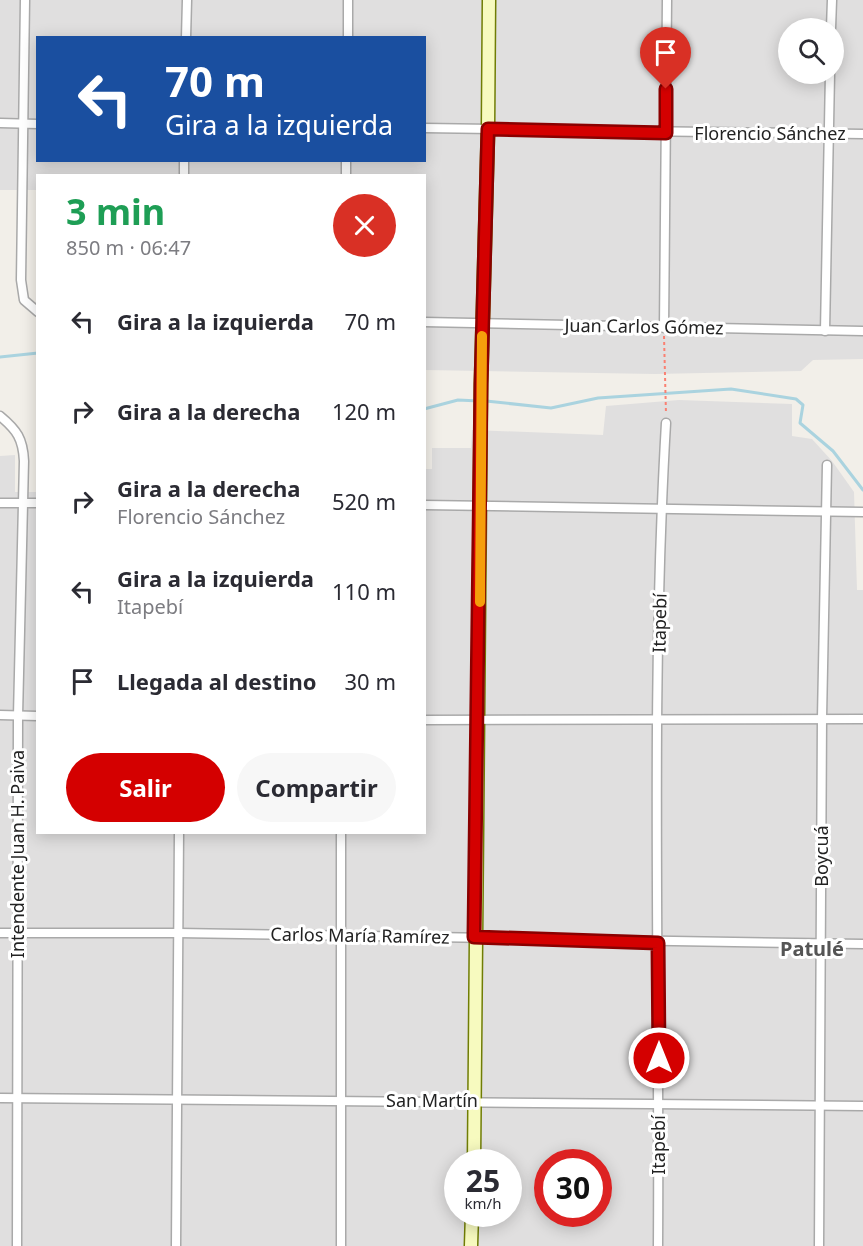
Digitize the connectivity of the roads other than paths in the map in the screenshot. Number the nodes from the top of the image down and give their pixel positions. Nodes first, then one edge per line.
1 (25, 0) edge
2 (187, 0) edge
3 (348, 0) edge
4 (489, 0) edge
5 (667, 0) edge
6 (832, 0) edge
7 (831, 18) edge
8 (186, 36) edge
9 (348, 36) edge
10 (830, 84) edge
11 (0, 123) edge
12 (24, 123) junction
13 (36, 124) edge
14 (426, 128) edge
15 (488, 129) junction
16 (666, 133) junction
17 (828, 134) junction
18 (863, 135) edge
19 (36, 310) edge
20 (426, 322) edge
21 (482, 323) junction
22 (664, 328) junction
23 (825, 331) junction
24 (863, 331) edge
25 (0, 416) edge
26 (666, 423) road end
27 (827, 465) dead end
28 (0, 502) edge
29 (24, 503) junction
30 (36, 503) edge
31 (426, 506) edge
32 (480, 506) junction
33 (661, 508) junction
34 (826, 511) junction
35 (863, 512) edge
36 (0, 715) edge
37 (18, 716) junction
38 (36, 716) edge
39 (822, 718) junction
40 (863, 719) edge
41 (426, 720) edge
42 (659, 720) junction
43 (479, 721) junction
44 (179, 834) edge
45 (341, 834) edge
46 (0, 933) edge
47 (178, 933) junction
48 (17, 934) junction
49 (341, 937) junction
50 (474, 937) junction
51 (658, 943) junction
52 (821, 943) junction
53 (863, 944) edge
54 (0, 1098) edge
55 (19, 1098) junction
56 (178, 1099) junction
57 (342, 1101) junction
58 (476, 1102) junction
59 (659, 1103) junction
60 (820, 1106) junction
61 (863, 1106) edge
62 (474, 1149) edge
63 (472, 1227) edge
64 (17, 1246) edge
65 (176, 1246) edge
66 (341, 1246) edge
67 (471, 1246) edge
68 (658, 1246) edge
69 (819, 1246) edge

1 - 12 street
2 - 8 street
3 - 9 street
4 - 15 street
5 - 16 street
6 - 7 street
10 - 17 street
11 - 12 street
12 - 13 street
12 - 19 street
14 - 15 street, Florencio Sánchez
15 - 16 street, Florencio Sánchez
15 - 21 street
16 - 17 street, Florencio Sánchez
16 - 22 street
17 - 18 street, Florencio Sánchez
17 - 23 street
20 - 21 street, Juan Carlos Gómez
21 - 22 street, Juan Carlos Gómez
21 - 32 street
22 - 23 street, Juan Carlos Gómez
23 - 24 street, Juan Carlos Gómez
25 - 29 street, Intendente Juan H. Paiva
26 - 33 street, Itapebí
27 - 34 street, Boycuá
28 - 29 street
29 - 30 street
29 - 37 street, Intendente Juan H. Paiva
31 - 32 street
32 - 33 street
32 - 43 street
33 - 34 street
33 - 42 street, Itapebí
34 - 35 street
34 - 39 street, Boycuá
36 - 37 street
37 - 38 street
37 - 48 street, Intendente Juan H. Paiva
39 - 40 street
39 - 42 street
39 - 52 street, Boycuá
41 - 43 street
42 - 43 street
42 - 51 street, Itapebí
43 - 50 street
44 - 47 street
45 - 49 street
46 - 48 street, Carlos María Ramírez
47 - 48 street, Carlos María Ramírez
47 - 49 street, Carlos María Ramírez
47 - 56 street
48 - 55 street, Intendente Juan H. Paiva
49 - 50 street, Carlos María Ramírez
49 - 57 street
50 - 51 street, Carlos María Ramírez
50 - 58 street
51 - 52 street, Carlos María Ramírez
51 - 59 street, Itapebí
52 - 53 street, Carlos María Ramírez
52 - 60 street, Boycuá
54 - 55 street, San Martín
55 - 56 street, San Martín
55 - 64 street, Intendente Juan H. Paiva
56 - 57 street, San Martín
56 - 65 street
57 - 58 street, San Martín
57 - 66 street
58 - 59 street, San Martín
58 - 62 street
59 - 60 street, San Martín
59 - 68 street, Itapebí
60 - 61 street, San Martín
60 - 69 street, Boycuá
63 - 67 street

